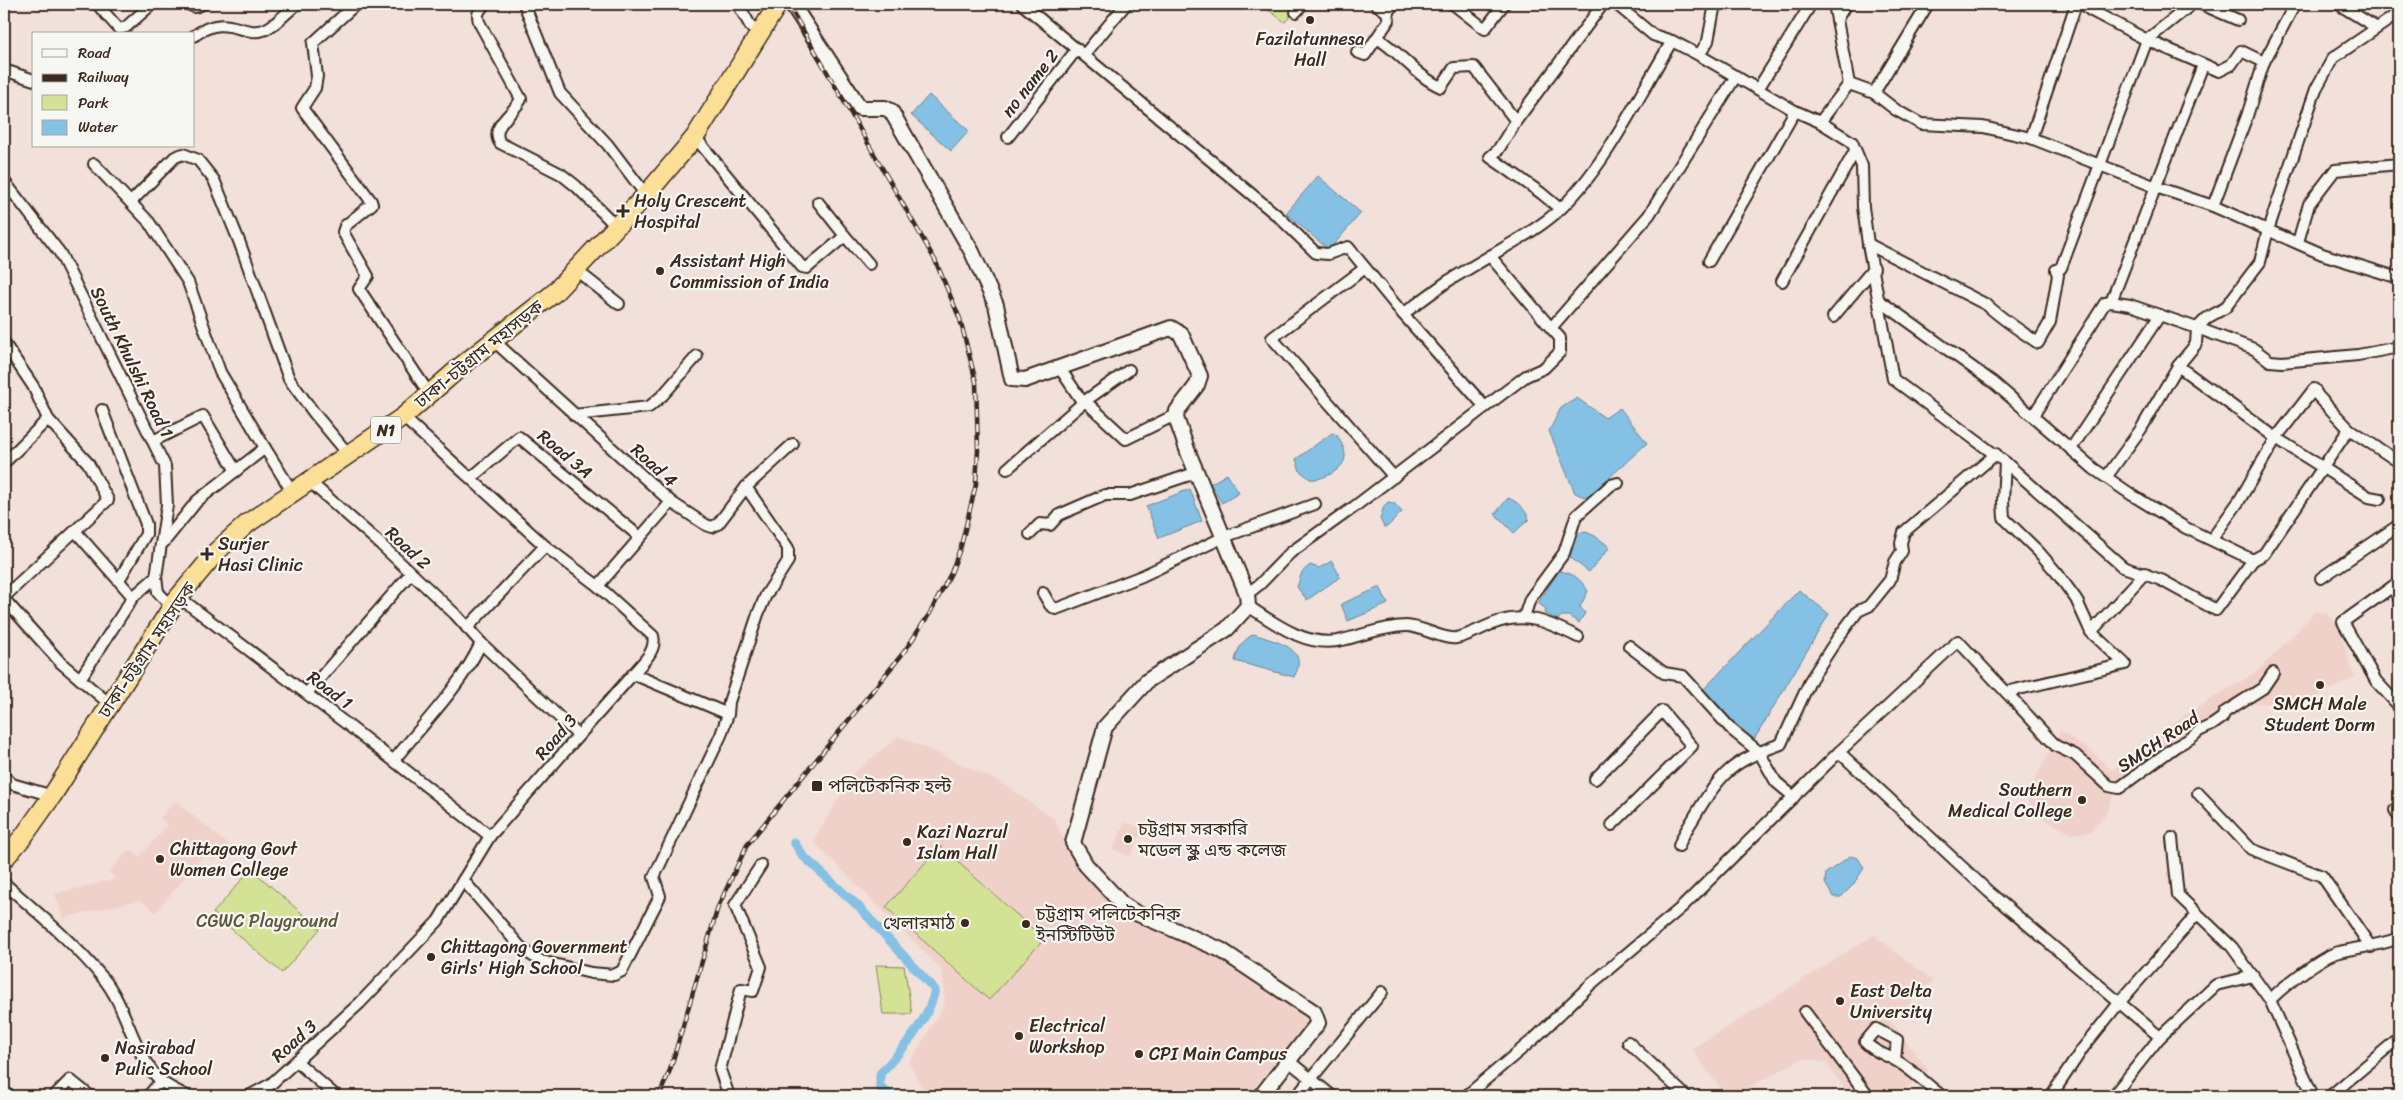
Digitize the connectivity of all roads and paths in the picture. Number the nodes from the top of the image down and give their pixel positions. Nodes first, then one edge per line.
1 (97, 4) edge
2 (152, 4) edge
3 (188, 4) edge
4 (203, 4) edge
5 (297, 4) edge
6 (356, 4) edge
7 (485, 4) edge
8 (524, 4) edge
9 (738, 4) edge
10 (766, 4) edge
11 (778, 4) edge
12 (792, 4) edge
13 (1022, 4) edge
14 (1126, 4) edge
15 (1376, 4) edge
16 (1394, 4) edge
17 (1453, 4) edge
18 (1504, 4) edge
19 (1603, 4) edge
20 (1616, 4) edge
21 (1715, 4) edge
22 (1811, 4) edge
23 (1834, 4) edge
24 (1846, 4) edge
25 (1928, 4) edge
26 (2076, 4) edge
27 (2083, 4) edge
28 (2192, 4) edge
29 (2201, 4) edge
30 (2295, 4) edge
31 (2338, 4) edge
32 (1386, 12) junction
33 (2399, 13) edge
34 (1837, 19) junction
35 (2238, 20) dead end
36 (751, 27) junction
37 (2377, 28) junction
38 (195, 35) edge
39 (1377, 38) junction
40 (1672, 40) junction
41 (2147, 40) junction
42 (1081, 52) junction
43 (1357, 52) dead end
44 (1699, 55) junction
45 (2264, 62) junction
46 (2203, 65) junction
47 (4, 70) edge
48 (1736, 76) junction
49 (32, 79) edge
50 (1849, 84) junction
51 (1758, 89) junction
52 (1874, 93) junction
53 (1795, 111) junction
54 (1516, 121) junction
55 (1820, 122) junction
56 (695, 137) junction
57 (1008, 137) dead end
58 (2031, 138) junction
59 (1855, 151) junction
60 (2099, 163) junction
61 (94, 164) dead end
62 (2399, 164) edge
63 (4, 181) edge
64 (2156, 187) junction
65 (644, 192) junction
66 (131, 202) junction
67 (818, 202) dead end
68 (2213, 206) junction
69 (1560, 209) junction
70 (612, 222) junction
71 (2268, 230) junction
72 (845, 236) junction
73 (2298, 242) junction
74 (1868, 244) junction
75 (1490, 256) junction
76 (1709, 262) dead end
77 (869, 264) dead end
78 (1365, 268) junction
79 (1874, 268) junction
80 (576, 270) junction
81 (2399, 278) edge
82 (1782, 281) dead end
83 (1880, 301) junction
84 (2111, 302) junction
85 (619, 304) dead end
86 (1403, 314) junction
87 (2160, 315) junction
88 (1833, 317) dead end
89 (1551, 328) junction
90 (2197, 328) junction
91 (493, 340) junction
92 (4, 343) edge
93 (2399, 347) edge
94 (697, 356) dead end
95 (2178, 366) junction
96 (1059, 367) junction
97 (1128, 370) dead end
98 (428, 391) junction
99 (1084, 402) junction
100 (1486, 407) junction
101 (102, 410) dead end
102 (574, 414) junction
103 (2033, 416) junction
104 (403, 418) junction
105 (1176, 418) junction
106 (48, 419) junction
107 (2349, 429) junction
108 (2276, 438) junction
109 (152, 441) junction
110 (793, 444) dead end
111 (266, 448) junction
112 (344, 449) junction
113 (2071, 449) junction
114 (1996, 454) junction
115 (4, 462) edge
116 (2005, 462) junction
117 (2399, 462) edge
118 (2323, 468) junction
119 (1007, 469) dead end
120 (236, 471) junction
121 (1198, 472) junction
122 (2107, 476) junction
123 (1394, 477) junction
124 (471, 478) junction
125 (310, 482) junction
126 (1618, 483) dead end
127 (746, 487) junction
128 (291, 490) junction
129 (2380, 499) dead end
130 (670, 502) junction
131 (1315, 504) dead end
132 (2399, 525) edge
133 (76, 532) junction
134 (1030, 534) dead end
135 (640, 537) junction
136 (1224, 537) junction
137 (2212, 538) junction
138 (163, 543) junction
139 (545, 546) junction
140 (2254, 560) junction
141 (411, 573) junction
142 (2145, 573) junction
143 (156, 578) junction
144 (2321, 578) dead end
145 (119, 580) junction
146 (2396, 585) edge
147 (598, 586) junction
148 (1043, 593) dead end
149 (133, 597) junction
150 (4, 598) edge
151 (2399, 598) edge
152 (172, 600) junction
153 (1247, 600) junction
154 (1524, 617) junction
155 (467, 628) junction
156 (2091, 632) junction
157 (1578, 637) dead end
158 (481, 643) junction
159 (1629, 646) dead end
160 (2273, 673) dead end
161 (633, 674) junction
162 (80, 678) junction
163 (2006, 692) junction
164 (307, 693) junction
165 (105, 700) junction
166 (2399, 706) edge
167 (728, 714) junction
168 (578, 736) junction
169 (1759, 752) junction
170 (1839, 752) junction
171 (394, 760) junction
172 (4, 776) edge
173 (1595, 779) dead end
174 (2198, 793) dead end
175 (46, 794) junction
176 (1794, 797) junction
177 (1612, 825) dead end
178 (490, 836) junction
179 (2172, 838) dead end
180 (1679, 846) dead end
181 (4, 849) edge
182 (4, 859) edge
183 (761, 865) dead end
184 (463, 880) junction
185 (4, 883) edge
186 (2197, 914) junction
187 (2399, 938) edge
188 (2371, 947) junction
189 (2253, 976) junction
190 (1382, 992) dead end
191 (2270, 1000) junction
192 (2119, 1003) junction
193 (1805, 1012) dead end
194 (2160, 1037) junction
195 (2399, 1038) edge
196 (1628, 1042) dead end
197 (1895, 1060) dead end
198 (296, 1061) junction
199 (1290, 1062) junction
200 (1311, 1079) junction
201 (161, 1081) junction
202 (54, 1096) edge
203 (90, 1096) edge
204 (148, 1096) edge
205 (187, 1096) edge
206 (249, 1096) edge
207 (336, 1096) edge
208 (728, 1096) edge
209 (1261, 1096) edge
210 (1297, 1096) edge
211 (1332, 1096) edge
212 (1466, 1096) edge
213 (1686, 1096) edge
214 (1868, 1096) edge
215 (1942, 1096) edge
216 (2051, 1096) edge
217 (2113, 1096) edge
218 (2313, 1096) edge
219 (2330, 1096) edge

1 - 2 street
3 - 4 street
5 - 38 street
6 - 98 street
7 - 70 street
8 - 65 street
9 - 36 street
10 - 36 highway, ঢাকা-চট্টগ্রাম মহাসড়ক / N1
11 - 56 highway, ঢাকা-চট্টগ্রাম মহাসড়ক / N1
12 - 96 main road
13 - 42 street
14 - 42 street, no name 2
15 - 32 street
16 - 32 street
17 - 18 street
19 - 54 street
20 - 40 street
21 - 44 street
22 - 51 street
23 - 34 street
24 - 34 street
25 - 52 street
26 - 58 street
27 - 41 street
28 - 41 street
29 - 35 street
30 - 45 street
31 - 37 street
32 - 39 street
33 - 37 street
34 - 50 street
36 - 65 highway, ঢাকা-চট্টগ্রাম মহাসড়ক / N1
37 - 71 street
39 - 43 street
39 - 54 street
40 - 44 street
40 - 69 street
41 - 46 street
41 - 60 street
42 - 57 street, no name 2
42 - 78 street
44 - 48 street
45 - 46 street
45 - 68 street
46 - 64 street
47 - 49 street
48 - 51 street
48 - 89 street
50 - 52 street
50 - 55 street
51 - 53 street
52 - 58 street
53 - 55 street
53 - 76 street
54 - 69 street
55 - 59 street
56 - 65 highway, ঢাকা-চট্টগ্রাম মহাসড়ক / N1
56 - 72 street
58 - 60 street
59 - 74 street
59 - 82 street
60 - 64 street
60 - 74 street
61 - 66 street
62 - 73 street
63 - 109 street, South Khulshi Road 1
64 - 68 street
64 - 84 street
65 - 70 highway, ঢাকা-চট্টগ্রাম মহাসড়ক / N1
65 - 80 highway, ঢাকা-চট্টগ্রাম মহাসড়ক / N1
66 - 111 street
66 - 112 street
67 - 72 street
68 - 71 street
69 - 75 street
70 - 98 highway, ঢাকা-চট্টগ্রাম মহাসড়ক / N1
71 - 73 street
71 - 90 street
72 - 77 street
73 - 81 street
74 - 79 street
75 - 86 street
75 - 89 street
78 - 86 street
78 - 123 street
79 - 83 street
79 - 88 street
80 - 85 street
80 - 91 highway, ঢাকা-চট্টগ্রাম মহাসড়ক / N1
83 - 103 street
83 - 114 street
84 - 87 street
84 - 103 street
86 - 100 street
87 - 90 street
87 - 113 street
89 - 100 street
90 - 93 street
90 - 95 street
91 - 98 highway, ঢাকা-চট্টগ্রাম মহাসড়ক / N1
91 - 102 street, Road 4
92 - 106 street
94 - 102 street
95 - 108 street
95 - 122 street
96 - 99 street
96 - 105 main road
97 - 99 street
98 - 104 highway, ঢাকা-চট্টগ্রাম মহাসড়ক / N1
98 - 112 highway, ঢাকা-চট্টগ্রাম মহাসড়ক / N1
99 - 105 street
99 - 119 street
100 - 123 street
101 - 145 street
102 - 130 street, Road 4
103 - 113 street
104 - 124 street, Road 3
104 - 125 highway, ঢাকা-চট্টগ্রাম মহাসড়ক / N1
105 - 121 main road
106 - 115 street
106 - 133 street
107 - 108 street
107 - 117 street
107 - 118 street
108 - 118 street
108 - 137 street
109 - 120 street
109 - 138 street, South Khulshi Road 1
110 - 127 street, Road 4
111 - 120 street
111 - 128 street
112 - 128 highway, ঢাকা-চট্টগ্রাম মহাসড়ক / N1
113 - 122 street
114 - 116 street
114 - 169 street
116 - 142 street
116 - 156 street
118 - 129 street
118 - 140 street
120 - 138 street
121 - 134 street
121 - 136 main road
122 - 137 street
123 - 153 street
124 - 135 street, Road 3A
124 - 139 street, Road 3
125 - 128 highway, ঢাকা-চট্টগ্রাম মহাসড়ক / N1
125 - 141 street, Road 2
126 - 154 street
127 - 130 street, Road 4
127 - 167 street
128 - 152 highway, ঢাকা-চট্টগ্রাম মহাসড়ক / N1
130 - 135 street
131 - 136 street
132 - 144 street
133 - 145 street
133 - 150 street
135 - 147 street
136 - 148 street
136 - 153 main road
137 - 140 street
138 - 143 street, South Khulshi Road 1
139 - 147 street, Road 3
139 - 155 street
140 - 142 street
141 - 155 street, Road 2
141 - 164 street
142 - 156 street
143 - 149 street
143 - 152 street
145 - 149 street
146 - 151 street
146 - 166 street
147 - 161 street, Road 3
149 - 162 street
150 - 162 street
152 - 164 street, Road 1
152 - 165 highway, ঢাকা-চট্টগ্রাম মহাসড়ক / N1
152 - 182 highway, ঢাকা-চট্টগ্রাম মহাসড়ক / N1
153 - 154 street
153 - 199 main road
154 - 157 street
155 - 158 street, Road 2
156 - 163 street
158 - 168 street, Road 2
158 - 171 street
159 - 169 street
160 - 163 street, SMCH Road
161 - 167 street
161 - 168 street, Road 3
162 - 165 street
163 - 170 street
164 - 171 street, Road 1
165 - 175 highway, ঢাকা-চট্টগ্রাম মহাসড়ক / N1
167 - 184 street
168 - 178 street, Road 3
169 - 176 street
169 - 180 street
170 - 176 street
170 - 192 street
171 - 178 street, Road 1
172 - 175 street
173 - 177 street
174 - 188 street
175 - 181 highway, ঢাকা-চট্টগ্রাম মহাসড়ক / N1
176 - 212 street
178 - 184 street, Road 3
179 - 186 street
183 - 208 street
184 - 198 street, Road 3
185 - 201 street
186 - 189 street
186 - 192 street
187 - 188 street
188 - 191 street
189 - 191 street
189 - 194 street
190 - 200 street
191 - 218 street
192 - 194 street
192 - 216 street
193 - 214 street
194 - 217 street
195 - 219 street
196 - 213 street
197 - 215 street
198 - 206 street, Road 3
198 - 207 street
199 - 200 street
199 - 209 main road
200 - 210 street
200 - 211 street
201 - 204 street
201 - 205 street
202 - 203 street

